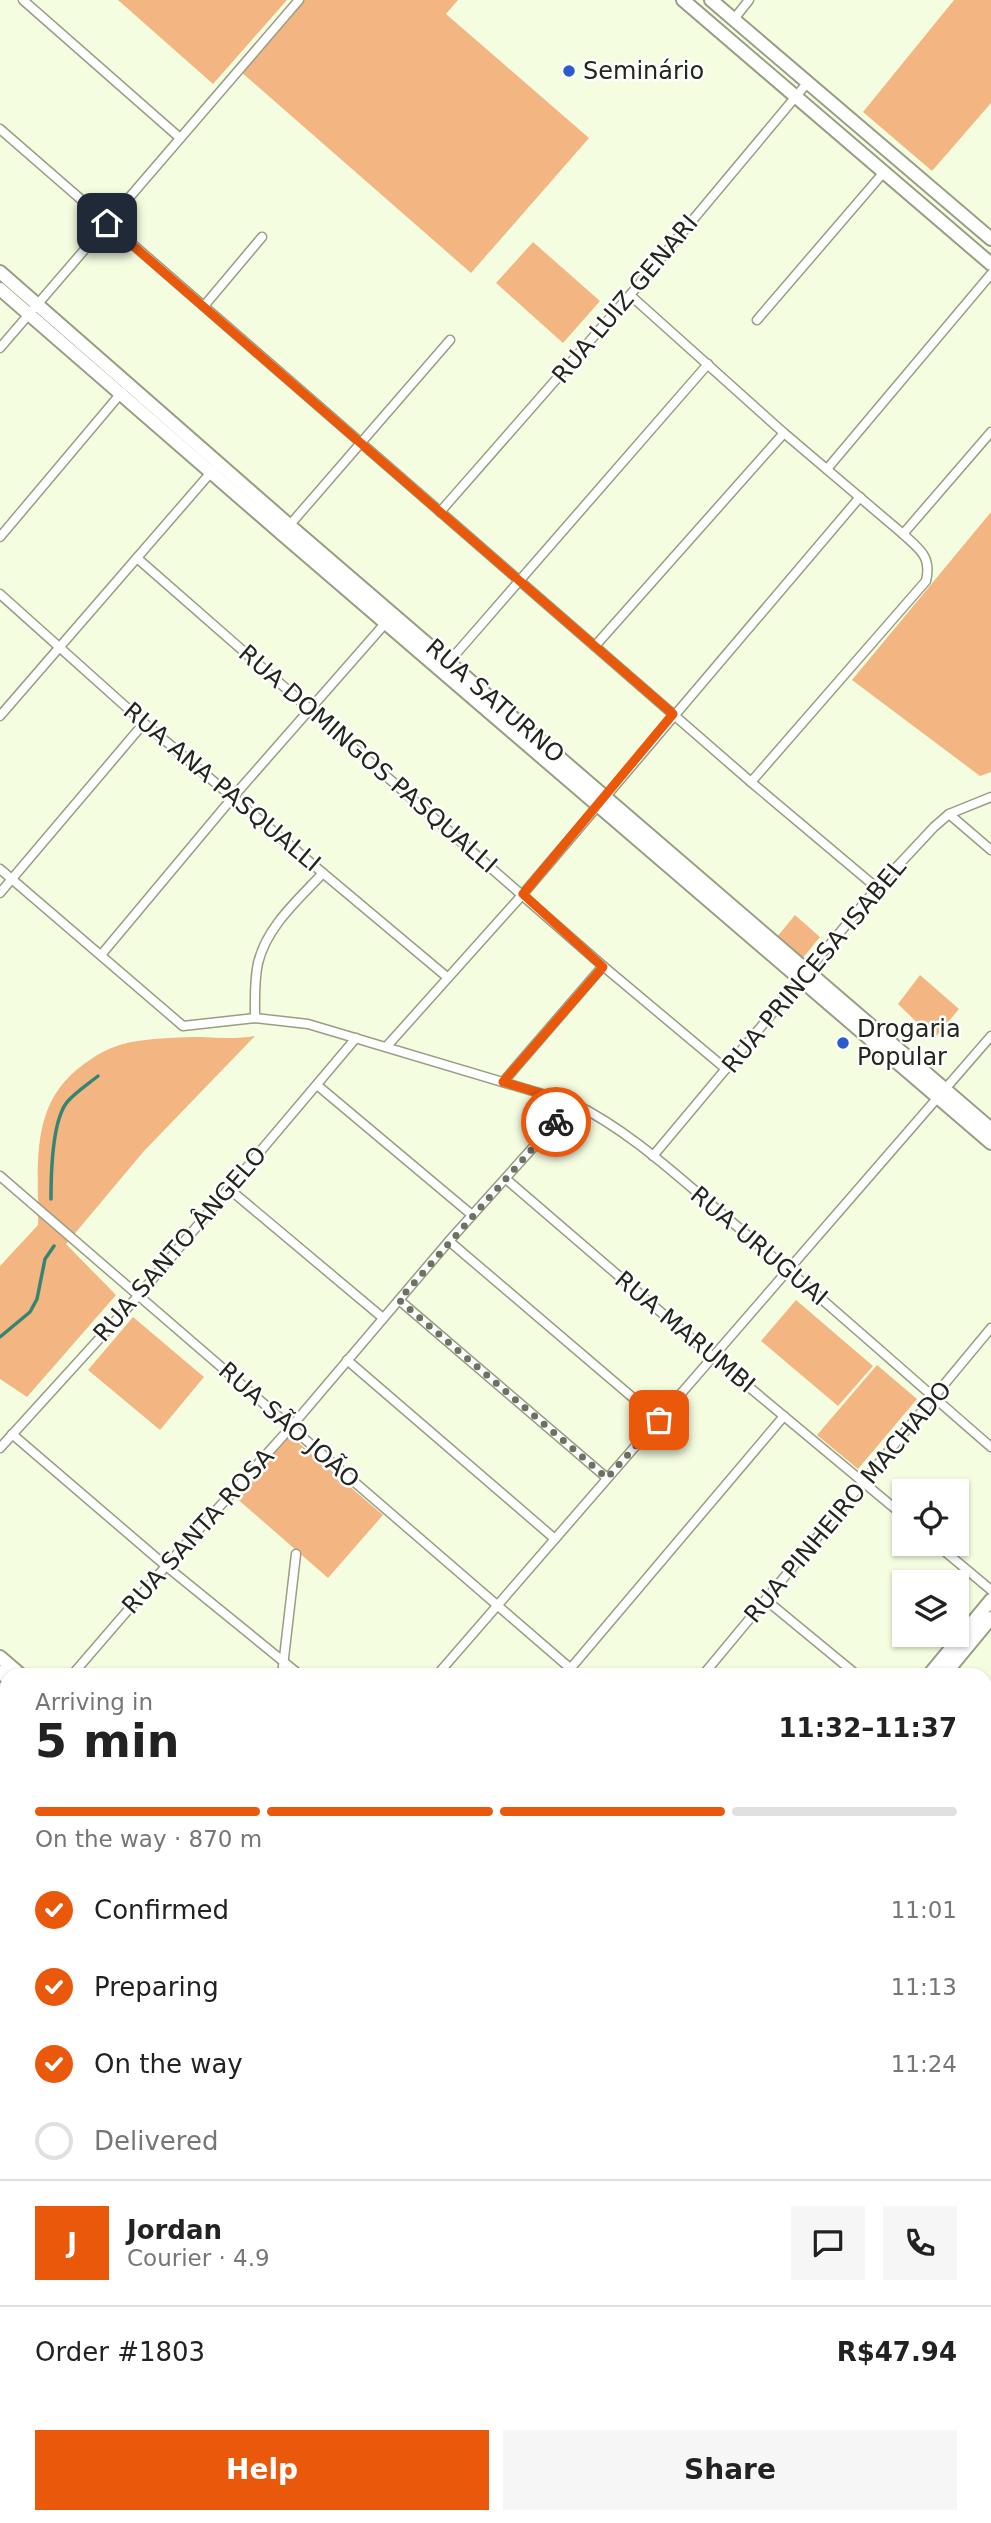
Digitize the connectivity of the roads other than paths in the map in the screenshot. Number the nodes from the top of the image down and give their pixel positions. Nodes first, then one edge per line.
1 (23, 0) edge
2 (299, 0) edge
3 (683, 0) edge
4 (711, 0) edge
5 (750, 0) edge
6 (734, 19) junction
7 (807, 82) junction
8 (796, 96) junction
9 (0, 129) edge
10 (180, 138) junction
11 (896, 158) junction
12 (884, 172) junction
13 (107, 223) junction
14 (262, 237) dead end
15 (991, 239) edge
16 (991, 264) edge
17 (0, 272) edge
18 (991, 274) edge
19 (0, 289) edge
20 (630, 295) junction
21 (204, 306) junction
22 (33, 309) junction
23 (757, 320) dead end
24 (450, 340) dead end
25 (0, 348) edge
26 (708, 364) junction
27 (125, 389) junction
28 (991, 432) edge
29 (784, 433) junction
30 (361, 443) junction
31 (215, 468) junction
32 (827, 469) junction
33 (860, 497) junction
34 (440, 512) junction
35 (286, 530) junction
36 (903, 534) junction
37 (0, 537) edge
38 (137, 558) junction
39 (520, 581) junction
40 (0, 594) edge
41 (389, 619) junction
42 (595, 646) junction
43 (61, 648) junction
44 (445, 666) junction
45 (310, 709) junction
46 (673, 714) junction
47 (0, 716) edge
48 (144, 723) junction
49 (751, 782) junction
50 (233, 797) junction
51 (991, 797) edge
52 (602, 801) junction
53 (949, 814) junction
54 (991, 850) edge
55 (0, 869) edge
56 (323, 873) junction
57 (12, 880) junction
58 (877, 888) junction
59 (0, 893) edge
60 (523, 894) junction
61 (101, 955) junction
62 (603, 967) junction
63 (804, 975) junction
64 (447, 977) junction
65 (255, 1018) junction
66 (991, 1036) edge
67 (356, 1038) junction
68 (387, 1046) junction
69 (726, 1069) junction
70 (503, 1082) junction
71 (317, 1085) junction
72 (941, 1093) junction
73 (573, 1103) junction
74 (991, 1129) edge
75 (991, 1143) edge
76 (653, 1156) junction
77 (0, 1176) edge
78 (506, 1179) junction
79 (228, 1188) junction
80 (472, 1216) junction
81 (449, 1241) junction
82 (788, 1270) junction
83 (139, 1295) junction
84 (399, 1300) junction
85 (383, 1318) junction
86 (991, 1328) edge
87 (713, 1357) junction
88 (347, 1360) junction
89 (934, 1398) junction
90 (784, 1416) junction
91 (659, 1420) junction
92 (291, 1427) junction
93 (12, 1434) junction
94 (991, 1447) edge
95 (0, 1448) edge
96 (607, 1478) junction
97 (865, 1483) junction
98 (892, 1506) edge
99 (555, 1539) junction
100 (296, 1554) dead end
101 (950, 1556) edge
102 (166, 1566) junction
103 (991, 1590) edge
104 (766, 1600) junction
105 (991, 1600) edge
106 (497, 1605) junction
107 (991, 1618) edge
108 (284, 1661) junction
109 (78, 1668) edge
110 (283, 1668) edge
111 (292, 1668) edge
112 (443, 1668) edge
113 (564, 1668) edge
114 (570, 1668) edge
115 (709, 1668) edge
116 (849, 1668) edge
117 (935, 1668) edge
118 (950, 1668) edge

1 - 10 street
2 - 10 street
3 - 8 street
4 - 6 street
5 - 6 street
6 - 7 street
7 - 8 street, RUA LUIZ GENARI
7 - 11 street
8 - 12 street
8 - 20 street, RUA LUIZ GENARI
9 - 13 street
10 - 13 street
11 - 12 street
11 - 15 street
12 - 16 street
12 - 23 street
13 - 21 street
13 - 22 street
14 - 21 street
17 - 22 street, RUA SATURNO
18 - 32 street
19 - 22 street, RUA SATURNO
20 - 26 street
20 - 34 street, RUA LUIZ GENARI
21 - 30 street
22 - 25 street
22 - 27 street, RUA SATURNO
24 - 30 street
26 - 29 street
26 - 39 street
27 - 31 street, RUA SATURNO
27 - 37 street
28 - 36 street
29 - 32 street
29 - 42 street
30 - 34 street
30 - 35 street
31 - 35 street, RUA SATURNO
31 - 38 street
32 - 33 street
33 - 36 street
33 - 46 street
34 - 39 street
35 - 41 street, RUA SATURNO
36 - 49 street
38 - 43 street
38 - 45 street, RUA DOMINGOS PASQUALLI
39 - 42 street
39 - 44 street
40 - 43 street, RUA ANA PASQUALLI
41 - 44 street, RUA SATURNO
41 - 45 street
42 - 46 street
43 - 47 street
43 - 48 street, RUA ANA PASQUALLI
44 - 52 street, RUA SATURNO
45 - 50 street
45 - 60 street, RUA DOMINGOS PASQUALLI
46 - 49 street
46 - 52 street
48 - 50 street, RUA ANA PASQUALLI
48 - 57 street
49 - 58 street
50 - 56 street, RUA ANA PASQUALLI
50 - 61 street
51 - 53 street, RUA PRINCESA ISABEL
52 - 60 street
52 - 63 street, RUA SATURNO
53 - 54 street
53 - 58 street, RUA PRINCESA ISABEL
55 - 57 street
56 - 64 street, RUA ANA PASQUALLI
56 - 65 street
57 - 59 street
57 - 61 street
58 - 63 street, RUA PRINCESA ISABEL
60 - 62 street, RUA DOMINGOS PASQUALLI
60 - 64 street
61 - 65 street, RUA URUGUAI
62 - 69 street, RUA DOMINGOS PASQUALLI
62 - 70 street
63 - 69 street, RUA PRINCESA ISABEL
63 - 72 street, RUA SATURNO
64 - 68 street
65 - 67 street, RUA URUGUAI
66 - 72 street
67 - 68 street, RUA URUGUAI
67 - 71 street, RUA SANTO ÂNGELO
68 - 70 street, RUA URUGUAI
69 - 76 street, RUA PRINCESA ISABEL
70 - 73 street, RUA URUGUAI
71 - 79 street, RUA SANTO ÂNGELO
71 - 80 street
72 - 74 street, RUA SATURNO
72 - 75 street, RUA SATURNO
72 - 82 street
73 - 76 street, RUA URUGUAI
73 - 78 street, RUA SANTA ROSA
76 - 82 street, RUA URUGUAI
77 - 83 street, RUA SÃO JOÃO
78 - 80 street, RUA SANTA ROSA
78 - 87 street, RUA MARUMBI
79 - 83 street, RUA SANTO ÂNGELO
79 - 85 street
80 - 81 street, RUA SANTA ROSA
81 - 84 street, RUA SANTA ROSA
81 - 91 street
82 - 87 street
82 - 89 street, RUA URUGUAI
83 - 92 street, RUA SÃO JOÃO
83 - 93 street, RUA SANTO ÂNGELO
84 - 85 street, RUA SANTA ROSA
84 - 96 street
85 - 88 street, RUA SANTA ROSA
86 - 89 street, RUA PINHEIRO MACHADO
87 - 90 street, RUA MARUMBI
87 - 91 street
88 - 92 street, RUA SANTA ROSA
88 - 99 street
89 - 94 street, RUA URUGUAI
89 - 97 street, RUA PINHEIRO MACHADO
90 - 97 street, RUA MARUMBI
90 - 114 street
91 - 96 street
92 - 102 street, RUA SANTA ROSA
92 - 106 street, RUA SÃO JOÃO
93 - 95 street, RUA SANTO ÂNGELO
93 - 102 street
96 - 99 street
97 - 98 street, RUA MARUMBI
97 - 104 street, RUA PINHEIRO MACHADO
99 - 106 street
100 - 108 street
101 - 103 street
102 - 108 street
102 - 109 street, RUA SANTA ROSA
104 - 115 street, RUA PINHEIRO MACHADO
104 - 116 street
105 - 117 street
106 - 112 street
106 - 113 street, RUA SÃO JOÃO
107 - 118 street
108 - 110 street
108 - 111 street

